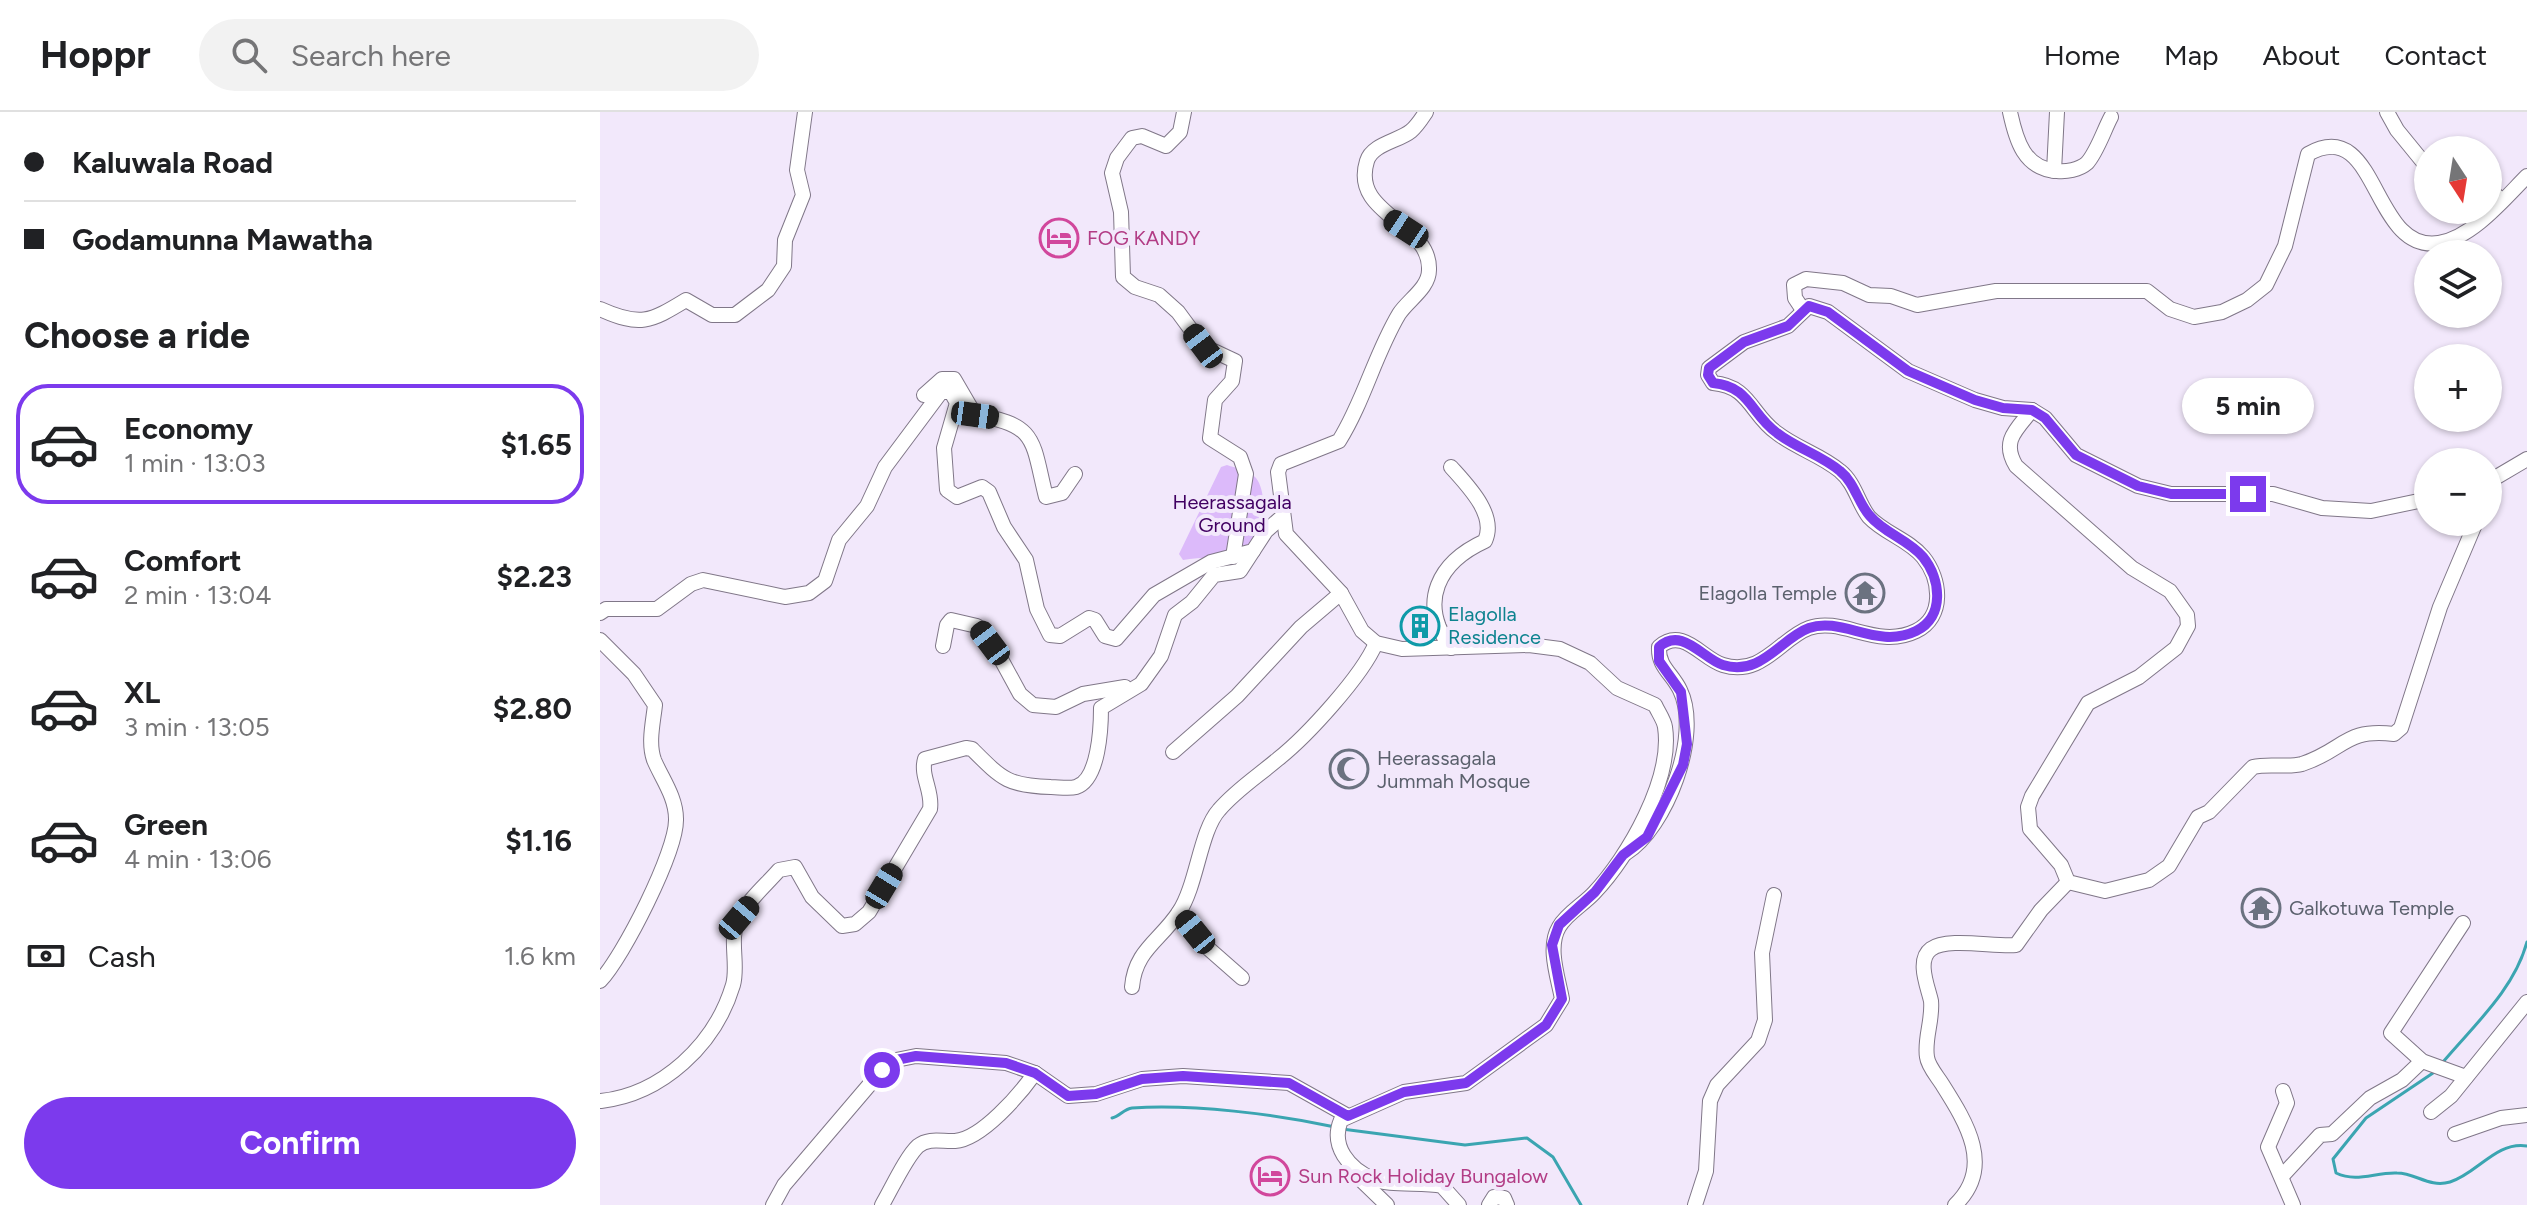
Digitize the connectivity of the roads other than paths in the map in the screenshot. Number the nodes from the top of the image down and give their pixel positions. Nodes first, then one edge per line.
1 (805, 112) edge
2 (1184, 112) edge
3 (1426, 112) edge
4 (2010, 112) edge
5 (2057, 112) edge
6 (2387, 112) edge
7 (2111, 117) dead end
8 (2414, 151) edge
9 (2054, 171) junction
10 (2527, 176) edge
11 (2502, 199) edge
12 (2474, 224) edge
13 (600, 309) edge
14 (1803, 310) junction
15 (936, 396) junction
16 (2032, 410) junction
17 (2527, 459) edge
18 (1451, 467) dead end
19 (1075, 474) dead end
20 (2502, 475) edge
21 (2414, 502) edge
22 (1283, 516) junction
23 (2470, 536) edge
24 (1253, 551) junction
25 (1233, 557) junction
26 (1341, 593) junction
27 (600, 613) edge
28 (600, 640) edge
29 (1376, 643) junction
30 (943, 646) dead end
31 (1451, 648) junction
32 (1141, 684) junction
33 (1173, 752) dead end
34 (1623, 855) junction
35 (2068, 882) junction
36 (1774, 895) dead end
37 (1179, 912) junction
38 (2463, 923) dead end
39 (1242, 978) dead end
40 (600, 981) edge
41 (1132, 987) dead end
42 (2527, 1002) edge
43 (2422, 1061) junction
44 (1035, 1073) junction
45 (2466, 1077) junction
46 (2283, 1091) dead end
47 (601, 1101) edge
48 (2431, 1112) dead end
49 (2527, 1115) edge
50 (1342, 1122) junction
51 (2455, 1134) dead end
52 (1346, 1160) junction
53 (2283, 1175) junction
54 (773, 1205) edge
55 (882, 1205) edge
56 (1387, 1205) edge
57 (1459, 1205) edge
58 (1489, 1205) edge
59 (1507, 1205) edge
60 (1695, 1205) edge
61 (1955, 1205) edge
62 (2293, 1205) edge

1 - 13 street
2 - 25 street
3 - 22 street
4 - 9 street
5 - 9 street
6 - 8 street
7 - 9 street
10 - 11 street
12 - 14 street
14 - 16 street
14 - 34 street
15 - 19 street
15 - 25 street
15 - 27 street
16 - 21 street
16 - 35 street
17 - 20 street
18 - 31 street
22 - 24 street
22 - 26 street
23 - 35 street
24 - 25 street
24 - 32 street
26 - 29 street
26 - 33 street
28 - 40 street
29 - 31 street
29 - 37 street
30 - 32 street
31 - 34 street
32 - 47 street
34 - 50 street
35 - 61 street
36 - 60 street
37 - 39 street
37 - 41 street
38 - 43 street
42 - 45 street
43 - 45 street
43 - 53 street
44 - 50 street
44 - 54 street
44 - 55 street
45 - 48 street
46 - 53 street
49 - 51 street
50 - 52 street
52 - 56 street
52 - 57 street
53 - 62 street
58 - 59 street

